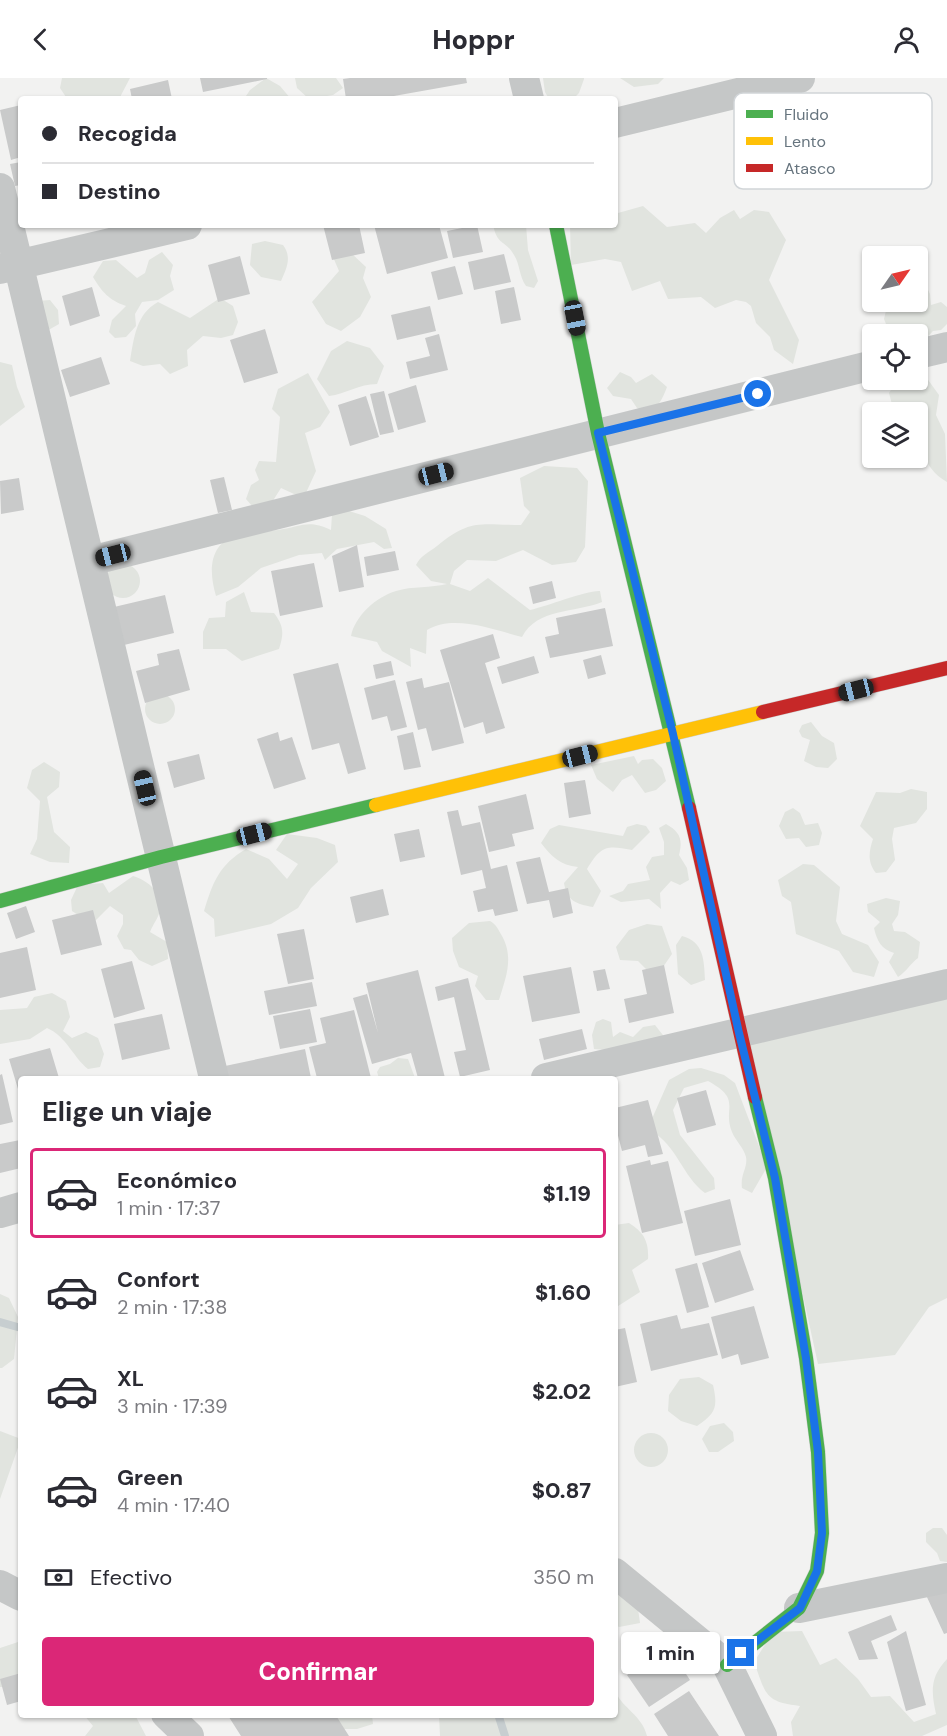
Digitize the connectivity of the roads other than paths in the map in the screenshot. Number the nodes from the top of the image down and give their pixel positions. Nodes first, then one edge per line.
1 (524, 78) edge
2 (800, 78) edge
3 (738, 93) edge
4 (734, 94) edge
5 (528, 96) edge
6 (618, 122) edge
7 (0, 188) edge
8 (174, 228) edge
9 (557, 228) edge
10 (10, 267) edge
11 (947, 347) edge
12 (928, 352) edge
13 (862, 368) edge
14 (598, 433) junction
15 (90, 561) junction
16 (947, 668) edge
17 (673, 734) junction
18 (161, 857) junction
19 (0, 901) edge
20 (947, 984) edge
21 (739, 1033) junction
22 (214, 1076) edge
23 (555, 1076) edge
24 (18, 1208) edge
25 (0, 1213) edge
26 (618, 1575) edge
27 (947, 1578) edge
28 (0, 1585) edge
29 (18, 1594) edge
30 (800, 1608) junction
31 (727, 1665) junction
32 (170, 1718) edge
33 (189, 1736) edge
34 (762, 1736) edge

1 - 5 street
2 - 3 street
4 - 6 street
7 - 10 street
8 - 10 street
9 - 14 street
10 - 15 street
11 - 12 street
13 - 14 street
14 - 15 street
14 - 17 street
15 - 18 street
16 - 17 street
17 - 18 street
17 - 21 street
18 - 19 street
18 - 22 street
20 - 21 street
21 - 23 street
21 - 30 street
24 - 25 street
26 - 31 street
27 - 30 street
28 - 29 street
30 - 31 street
31 - 34 street
32 - 33 street

